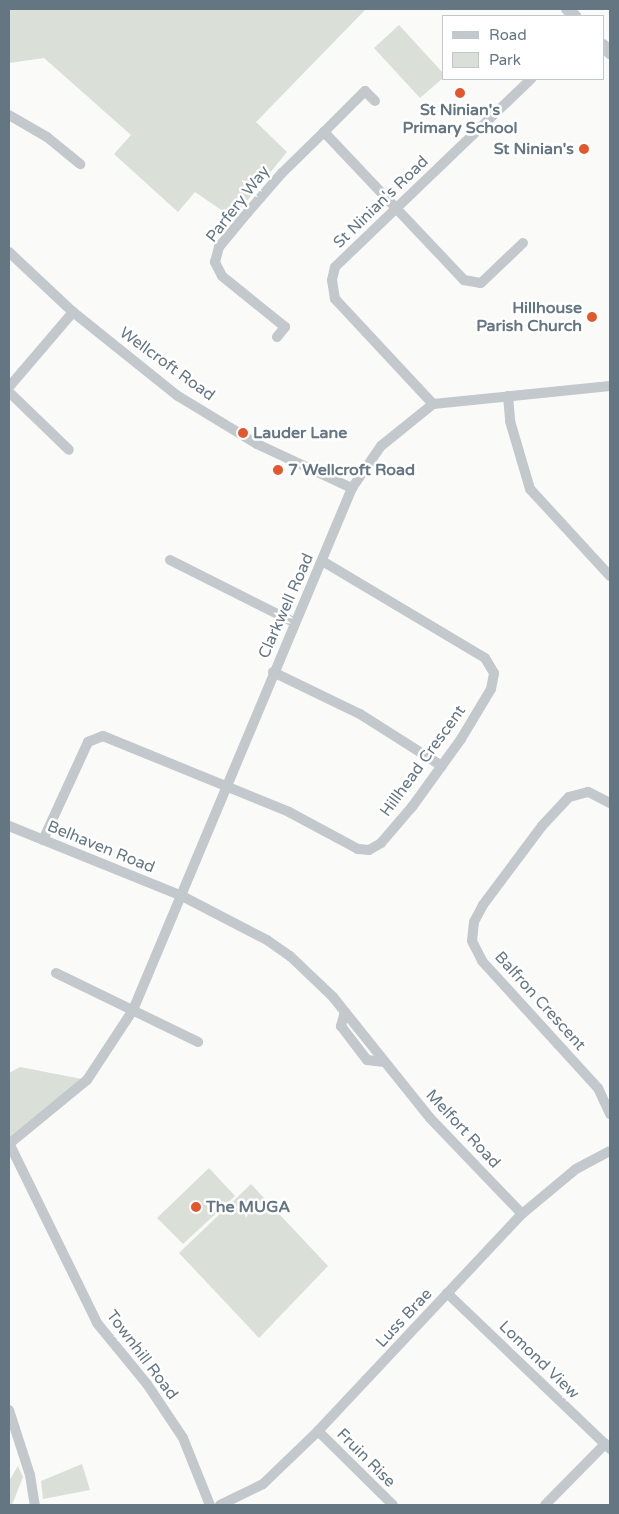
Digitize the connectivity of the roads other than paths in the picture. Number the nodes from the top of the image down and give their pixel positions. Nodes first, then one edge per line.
1 (530, 80) edge
2 (375, 101) dead end
3 (9, 115) edge
4 (324, 132) junction
5 (80, 164) dead end
6 (395, 209) junction
7 (523, 243) dead end
8 (9, 252) edge
9 (73, 312) junction
10 (277, 337) dead end
11 (610, 386) edge
12 (9, 387) edge
13 (9, 392) edge
14 (508, 396) junction
15 (433, 404) junction
16 (69, 450) dead end
17 (352, 488) junction
18 (170, 560) dead end
19 (322, 561) junction
20 (610, 576) edge
21 (295, 623) junction
22 (273, 672) junction
23 (442, 766) junction
24 (228, 786) junction
25 (610, 803) edge
26 (9, 826) edge
27 (44, 840) junction
28 (182, 896) junction
29 (56, 973) dead end
30 (134, 1010) junction
31 (198, 1042) dead end
32 (610, 1114) edge
33 (9, 1144) edge
34 (610, 1151) edge
35 (522, 1214) junction
36 (447, 1293) junction
37 (9, 1415) edge
38 (318, 1431) junction
39 (608, 1446) edge
40 (35, 1505) edge
41 (210, 1505) edge
42 (220, 1505) edge
43 (393, 1505) edge
44 (545, 1505) edge

1 - 6 street, St Ninian's Road
2 - 4 street
3 - 5 street
4 - 6 street
4 - 10 street, Parfery Way
6 - 7 street
6 - 15 street, St Ninian's Road
8 - 9 street, Wellcroft Road
9 - 12 street
9 - 17 street, Wellcroft Road
11 - 14 street
13 - 16 street
14 - 15 street
14 - 20 street
15 - 17 street, Clarkwell Road
17 - 19 street, Clarkwell Road
18 - 21 street
19 - 21 street, Clarkwell Road
19 - 23 street, Hillhead Crescent
21 - 22 street, Clarkwell Road
22 - 23 street
22 - 24 street, Clarkwell Road
23 - 24 street, Hillhead Crescent
24 - 27 street
24 - 28 street, Clarkwell Road
25 - 32 street, Balfron Crescent
26 - 27 street, Belhaven Road
27 - 28 street, Belhaven Road
28 - 30 street, Clarkwell Road
28 - 35 street, Melfort Road
29 - 30 street
30 - 31 street
30 - 33 street, Clarkwell Road
33 - 41 street, Townhill Road
34 - 35 street, Luss Brae
35 - 36 street, Luss Brae
36 - 38 street, Luss Brae
36 - 39 street, Lomond View
37 - 40 street
38 - 42 street, Luss Brae
38 - 43 street, Fruin Rise
39 - 44 street

